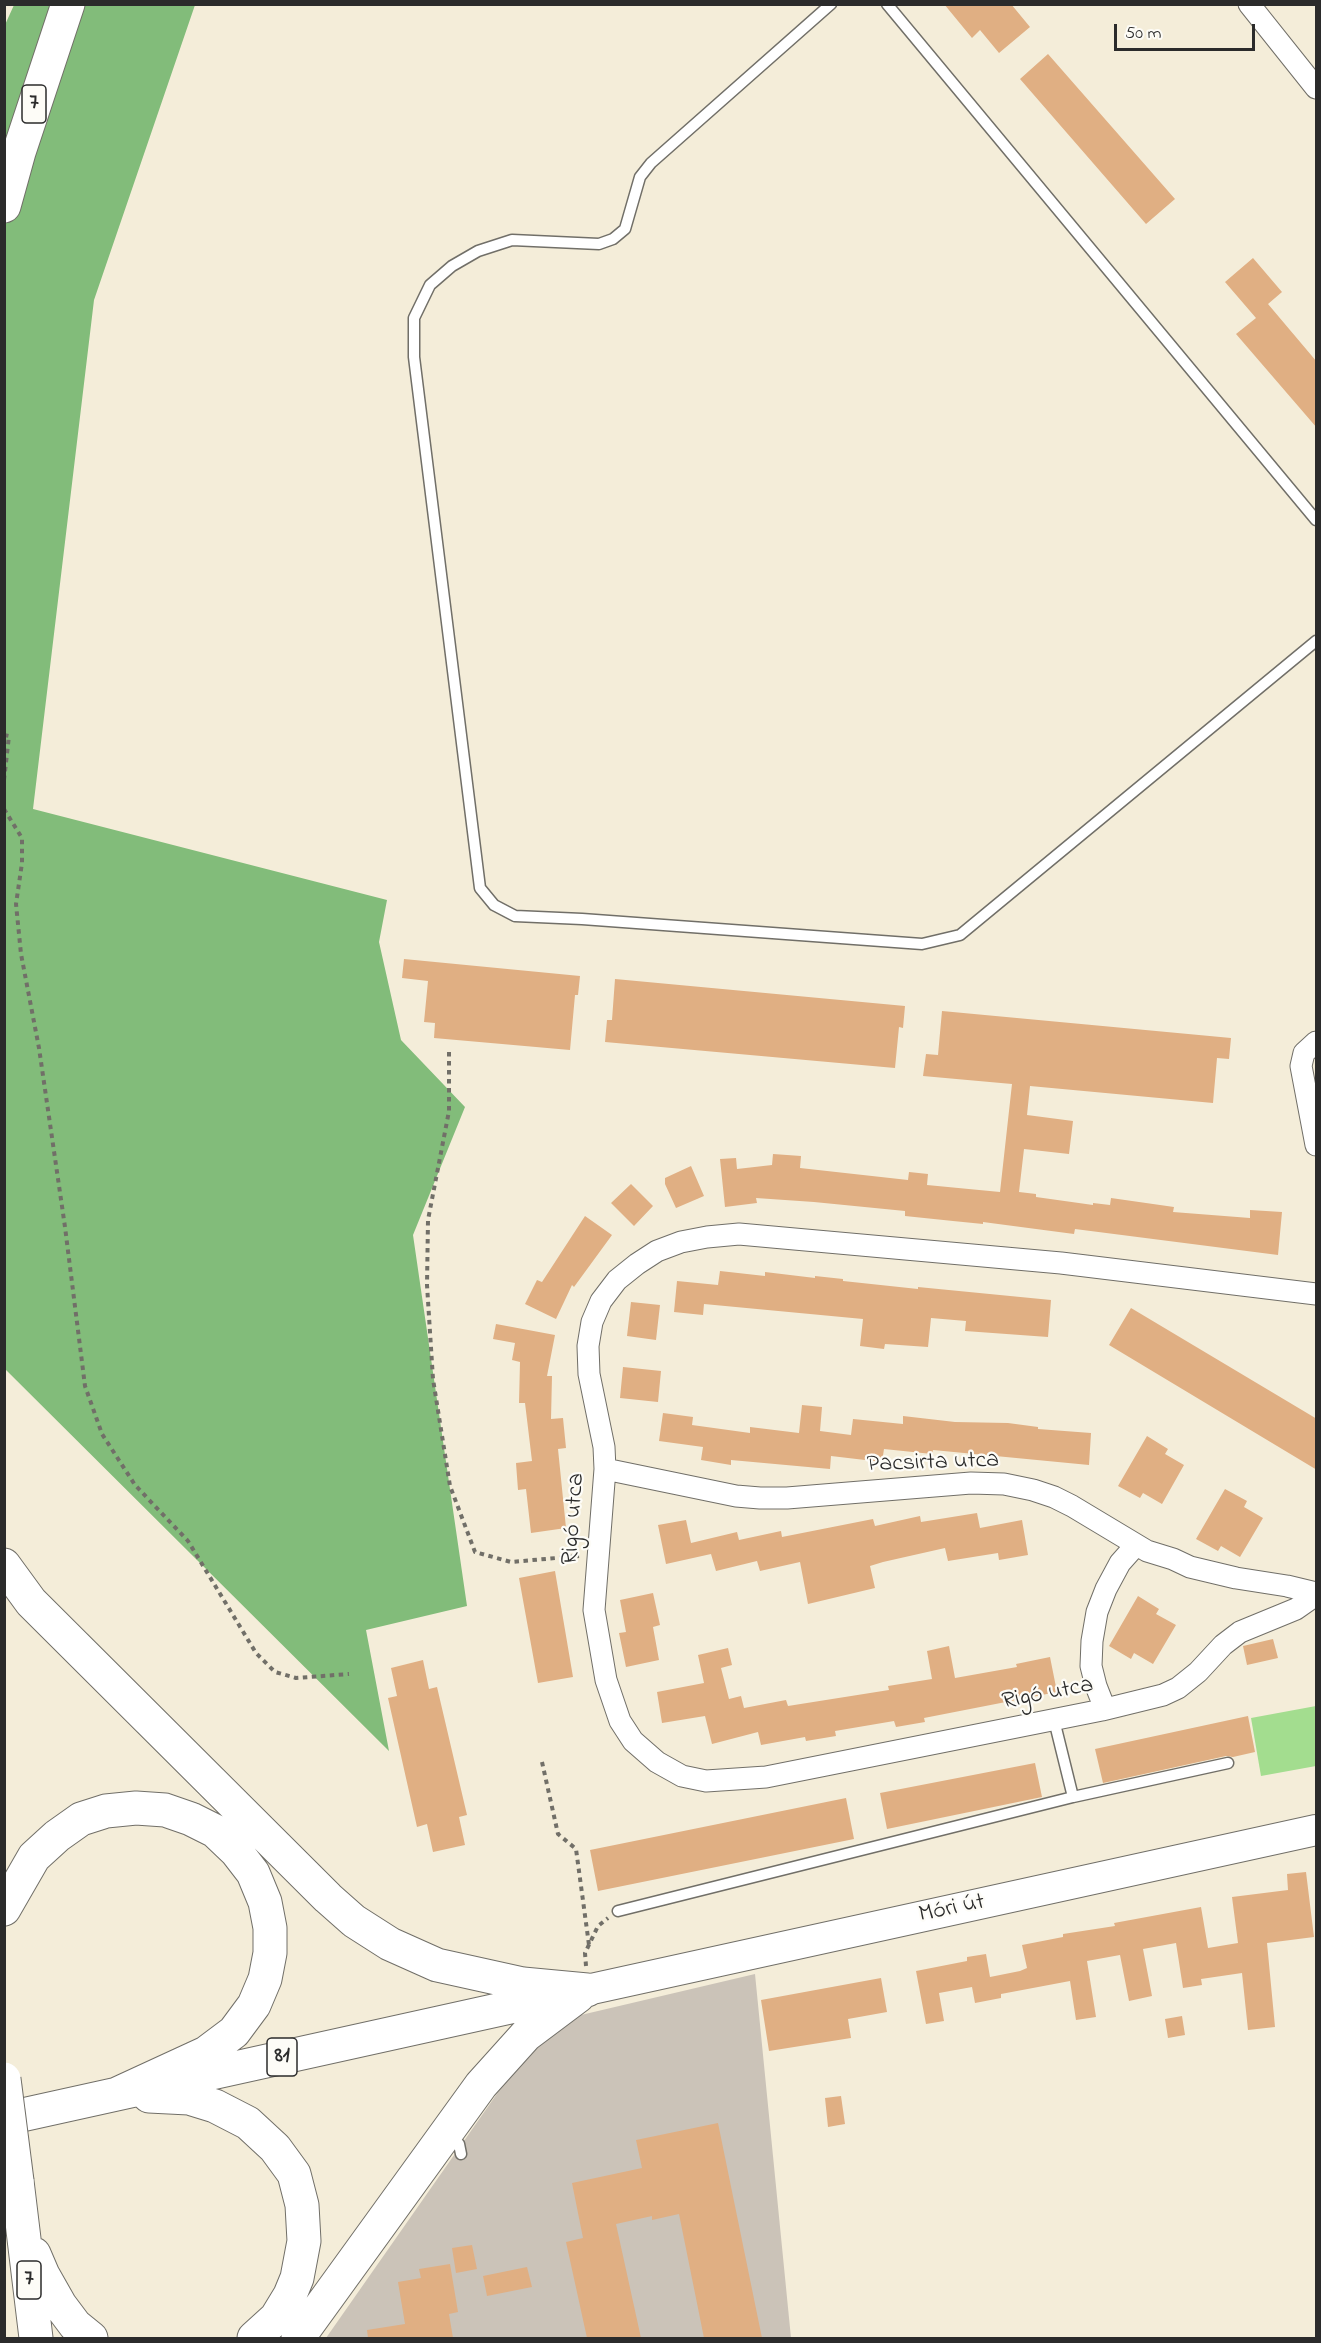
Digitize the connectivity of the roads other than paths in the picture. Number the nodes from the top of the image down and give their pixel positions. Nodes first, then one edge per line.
1 (68, 4) edge
2 (831, 4) edge
3 (888, 4) edge
4 (1249, 4) edge
5 (1317, 88) edge
6 (4, 206) edge
7 (1317, 520) edge
8 (1317, 641) edge
9 (1310, 1048) edge
10 (1317, 1145) edge
11 (1317, 1294) edge
12 (605, 1469) junction
13 (1136, 1545) junction
14 (4, 1565) edge
15 (1317, 1594) edge
16 (1105, 1709) junction
17 (1054, 1720) junction
18 (1228, 1763) dead end
19 (1073, 1797) junction
20 (1317, 1830) edge
21 (4, 1910) edge
22 (618, 1911) road end
23 (587, 1990) junction
24 (4, 2079) edge
25 (117, 2094) junction
26 (4, 2119) edge
27 (22, 2222) junction
28 (36, 2338) edge
29 (91, 2338) edge
30 (254, 2338) edge
31 (298, 2338) edge

1 - 6 main road, 7
2 - 8 lane
3 - 7 lane
4 - 5 street
9 - 10 street
11 - 12 street, Rigó utca
12 - 13 street, Pacsirta utca
12 - 17 street, Rigó utca
13 - 15 street, Pacsirta utca
13 - 16 street
14 - 23 main road
15 - 16 street, Rigó utca
16 - 17 street, Rigó utca
17 - 19 lane
18 - 19 lane
19 - 22 lane
20 - 23 main road, Móri út
21 - 25 main road
23 - 25 main road, 81
23 - 31 main road
24 - 27 main road, 7, bridge
25 - 26 main road, 81
25 - 30 main road
27 - 28 main road, 7
27 - 29 main road

